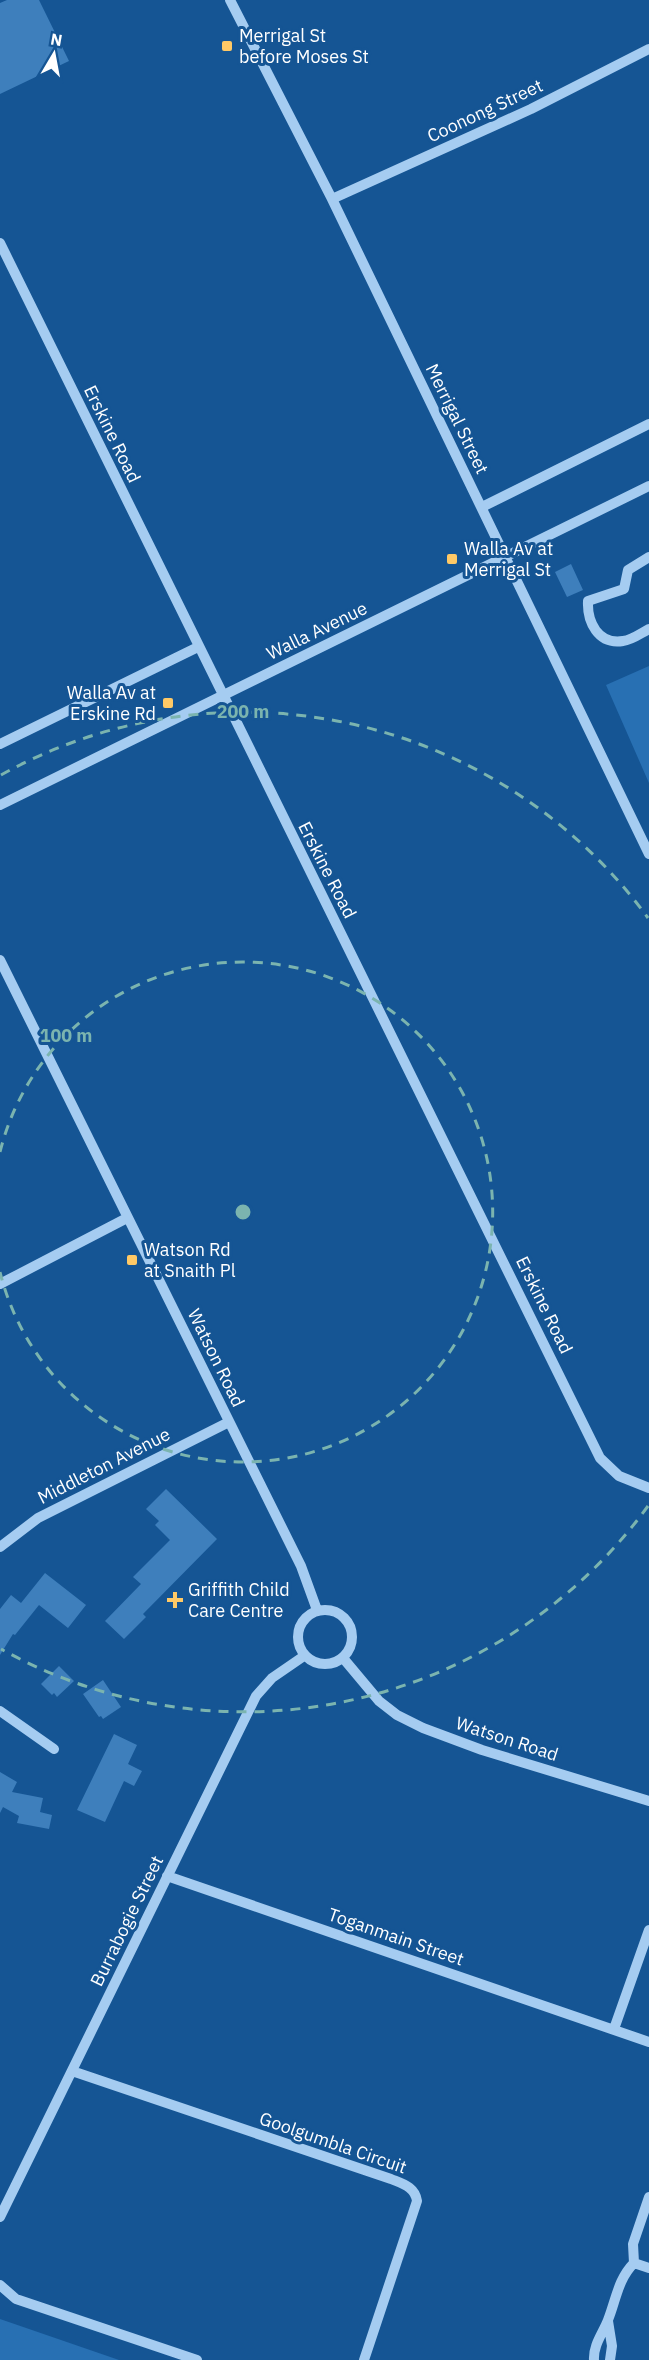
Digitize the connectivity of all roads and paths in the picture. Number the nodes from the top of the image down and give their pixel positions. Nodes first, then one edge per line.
1 (230, 0) edge
2 (649, 49) edge
3 (332, 199) junction
4 (0, 243) edge
5 (649, 424) edge
6 (649, 486) edge
7 (482, 507) junction
8 (506, 556) junction
9 (649, 557) edge
10 (649, 629) edge
11 (198, 647) junction
12 (222, 696) junction
13 (0, 744) edge
14 (0, 805) edge
15 (649, 855) edge
16 (0, 960) edge
17 (127, 1218) junction
18 (0, 1284) edge
19 (229, 1422) junction
20 (649, 1488) edge
21 (0, 1547) edge
22 (317, 1610) junction
23 (304, 1656) junction
24 (343, 1658) junction
25 (0, 1711) edge
26 (54, 1749) dead end
27 (649, 1801) edge
28 (167, 1876) junction
29 (649, 1930) edge
30 (614, 2029) junction
31 (649, 2042) edge
32 (72, 2071) junction
33 (649, 2197) edge
34 (0, 2217) edge
35 (634, 2263) junction
36 (649, 2268) edge
37 (0, 2285) edge
38 (608, 2321) junction
39 (197, 2360) edge
40 (363, 2360) edge
41 (594, 2360) edge
42 (610, 2360) edge

1 - 3 street, Merrigal Street
2 - 3 street, Coonong Street
3 - 7 street, Merrigal Street
4 - 11 street, Erskine Road
5 - 7 street
6 - 8 street, Walla Avenue
7 - 8 street, Merrigal Street
8 - 12 street, Walla Avenue
8 - 15 street, Merrigal Street
9 - 10 street
11 - 12 street, Erskine Road
11 - 13 street
12 - 14 street, Walla Avenue
12 - 20 street, Erskine Road
16 - 17 street, Watson Road
17 - 18 street
17 - 19 street, Watson Road
19 - 21 street, Middleton Avenue
19 - 22 street, Watson Road
22 - 23 street
22 - 24 street
23 - 24 street
23 - 28 street, Burrabogie Street
24 - 27 street, Watson Road
25 - 26 street
28 - 30 street, Toganmain Street
28 - 32 street, Burrabogie Street
29 - 30 street
30 - 31 street, Toganmain Street
32 - 34 street, Burrabogie Street
32 - 40 street, Goolgumbla Circuit
33 - 35 street
35 - 36 street
35 - 38 street
37 - 39 street
38 - 41 street
38 - 42 street

